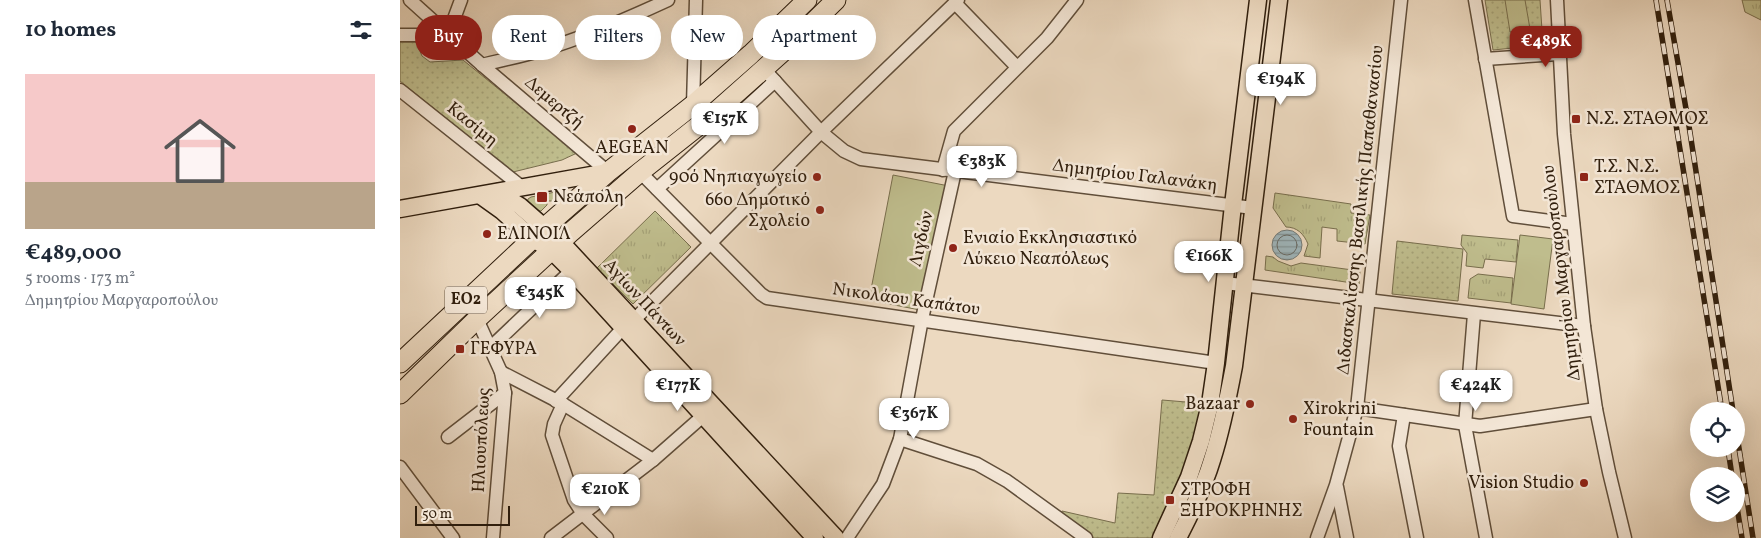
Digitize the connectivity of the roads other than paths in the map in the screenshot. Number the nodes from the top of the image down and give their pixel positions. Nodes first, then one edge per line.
1 (410, 0) edge
2 (461, 0) edge
3 (668, 0) edge
4 (696, 0) edge
5 (807, 0) edge
6 (836, 0) edge
7 (1076, 0) edge
8 (1258, 0) edge
9 (1279, 0) edge
10 (1401, 0) edge
11 (1475, 0) edge
12 (1557, 0) edge
13 (956, 2) edge
14 (426, 15) edge
15 (455, 15) edge
16 (400, 34) edge
17 (415, 34) edge
18 (1558, 54) junction
19 (1485, 59) junction
20 (476, 60) edge
21 (482, 65) junction
22 (1017, 67) junction
23 (769, 75) junction
24 (400, 90) edge
25 (693, 105) junction
26 (821, 132) junction
27 (949, 170) junction
28 (608, 172) junction
29 (640, 172) junction
30 (523, 188) junction
31 (657, 189) junction
32 (498, 192) junction
33 (480, 196) junction
34 (1233, 205) junction
35 (1253, 208) junction
36 (400, 209) edge
37 (1573, 224) junction
38 (538, 233) junction
39 (710, 243) junction
40 (556, 247) junction
41 (570, 272) junction
42 (1224, 283) junction
43 (1243, 285) junction
44 (1370, 300) junction
45 (1474, 314) junction
46 (477, 319) junction
47 (922, 319) junction
48 (628, 325) junction
49 (1584, 326) junction
50 (491, 347) junction
51 (400, 363) edge
52 (1216, 363) junction
53 (501, 372) junction
54 (505, 393) junction
55 (400, 394) edge
56 (559, 402) junction
57 (1357, 408) junction
58 (1596, 409) junction
59 (1404, 415) junction
60 (703, 416) junction
61 (1465, 425) junction
62 (448, 437) dead end
63 (900, 439) junction
64 (653, 460) junction
65 (400, 467) edge
66 (1336, 485) junction
67 (583, 514) junction
68 (824, 536) edge
69 (554, 537) edge
70 (452, 538) edge
71 (493, 538) edge
72 (608, 538) edge
73 (847, 538) edge
74 (1086, 538) edge
75 (1160, 538) edge
76 (1178, 538) edge
77 (1316, 538) edge
78 (1347, 538) edge
79 (1417, 538) edge
80 (1486, 538) edge
81 (1625, 538) edge

1 - 14 street, Δεμερτζή
2 - 15 street
3 - 21 street
4 - 25 street
5 - 25 highway, ΕΟ2
6 - 23 highway, ΕΟ2
7 - 22 street, Λιγδών
8 - 34 main road
9 - 35 main road
10 - 44 street, Διδασκαλίσσης Βασιλικής Παπαθανασίου
11 - 19 street
12 - 18 street, Δημητρίου Μαργαροπούλου
13 - 22 street
13 - 26 street
16 - 17 street
18 - 19 street
18 - 37 street, Δημητρίου Μαργαροπούλου
19 - 37 street
20 - 21 street, Δεμερτζή
21 - 28 street, Δεμερτζή
22 - 27 street, Λιγδών
23 - 26 street, Δημητρίου Γαλανάκη
23 - 29 highway, ΕΟ2
23 - 31 street
24 - 30 street, Κασίμη
25 - 28 highway, ΕΟ2
26 - 27 street, Δημητρίου Γαλανάκη
26 - 39 street
27 - 34 street, Δημητρίου Γαλανάκη
27 - 47 street, Λιγδών
28 - 30 main road
28 - 38 highway, ΕΟ2
29 - 31 street, Νικολάου Καπάτου
29 - 40 highway, ΕΟ2
30 - 32 main road
31 - 39 street, Νικολάου Καπάτου
32 - 33 main road
32 - 38 main road
33 - 36 main road
33 - 38 main road
34 - 35 street, Δημητρίου Γαλανάκη
34 - 42 main road
35 - 43 main road
37 - 49 street, Δημητρίου Μαργαροπούλου
38 - 40 main road, Αγίων Πάντων
38 - 51 highway, ΕΟ2
39 - 47 street, Νικολάου Καπάτου
39 - 48 street
40 - 41 main road, Αγίων Πάντων
40 - 46 highway, ΕΟ2
40 - 48 main road, Αγίων Πάντων
41 - 48 main road, Αγίων Πάντων
41 - 50 street
42 - 43 street
42 - 52 main road
43 - 44 street
43 - 76 main road
44 - 45 street
44 - 57 street, Διδασκαλίσσης Βασιλικής Παπαθανασίου
45 - 49 street
45 - 61 street
46 - 50 street, Ηλιουπόλεως
46 - 55 highway, ΕΟ2
47 - 52 street, Νικολάου Καπάτου
47 - 63 street, Λιγδών
48 - 56 street
48 - 60 main road, Αγίων Πάντων
48 - 68 main road, Αγίων Πάντων
49 - 58 street, Δημητρίου Μαργαροπούλου
50 - 53 street, Ηλιουπόλεως
52 - 75 main road
53 - 54 street, Ηλιουπόλεως
53 - 56 street
54 - 62 street
54 - 71 street, Ηλιουπόλεως
56 - 64 street
56 - 67 street
57 - 59 street
57 - 66 street, Διδασκαλίσσης Βασιλικής Παπαθανασίου
58 - 61 street
58 - 81 street, Δημητρίου Μαργαροπούλου
59 - 61 street
59 - 79 street
60 - 64 street
60 - 68 main road, Αγίων Πάντων
61 - 80 street
63 - 73 street, Λιγδών
63 - 74 street
64 - 67 street
65 - 70 street
66 - 77 street, Διδασκαλίσσης Βασιλικής Παπαθανασίου
66 - 78 street
67 - 69 street
67 - 72 street

